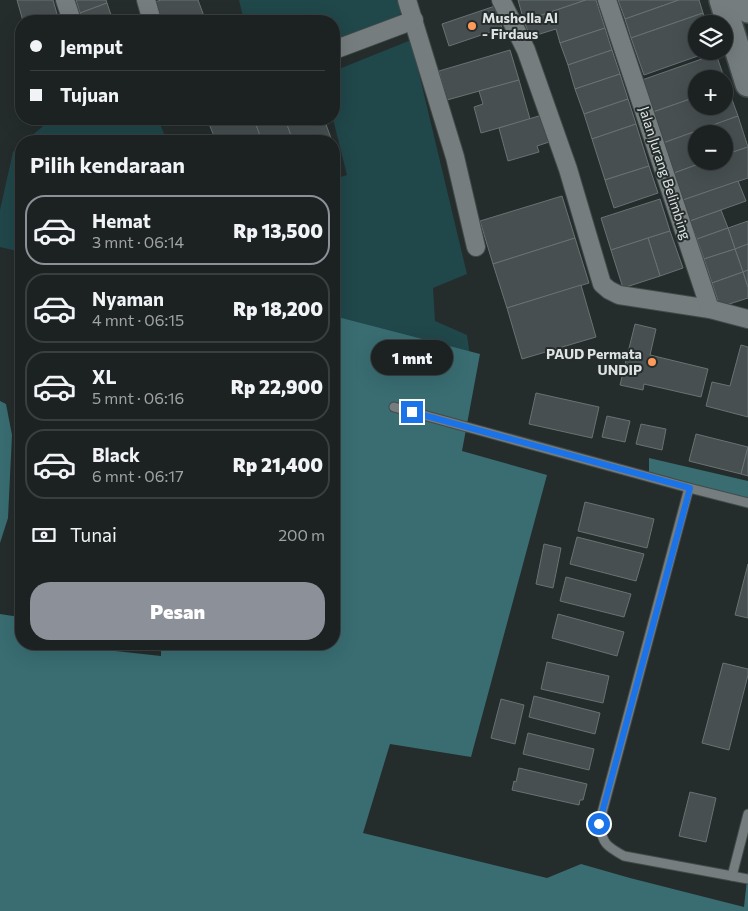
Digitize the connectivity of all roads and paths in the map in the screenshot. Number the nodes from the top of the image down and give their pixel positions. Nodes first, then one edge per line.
1 (65, 0) edge
2 (146, 0) edge
3 (407, 0) edge
4 (501, 0) edge
5 (608, 0) edge
6 (722, 0) edge
7 (745, 0) edge
8 (748, 10) edge
9 (70, 15) edge
10 (150, 15) edge
11 (414, 20) junction
12 (340, 48) edge
13 (748, 84) edge
14 (476, 247) dead end
15 (710, 309) junction
16 (748, 319) edge
17 (394, 407) dead end
18 (690, 488) junction
19 (748, 504) edge
20 (748, 814) edge
21 (732, 876) junction
22 (748, 879) edge

1 - 9 street
2 - 10 street
3 - 11 street
4 - 15 street
5 - 15 street, Jalan Jurang Belimbing
6 - 13 street
7 - 8 street
11 - 12 street
11 - 14 street
15 - 16 street
17 - 18 lane
18 - 19 lane
18 - 21 lane
20 - 21 lane
21 - 22 lane

